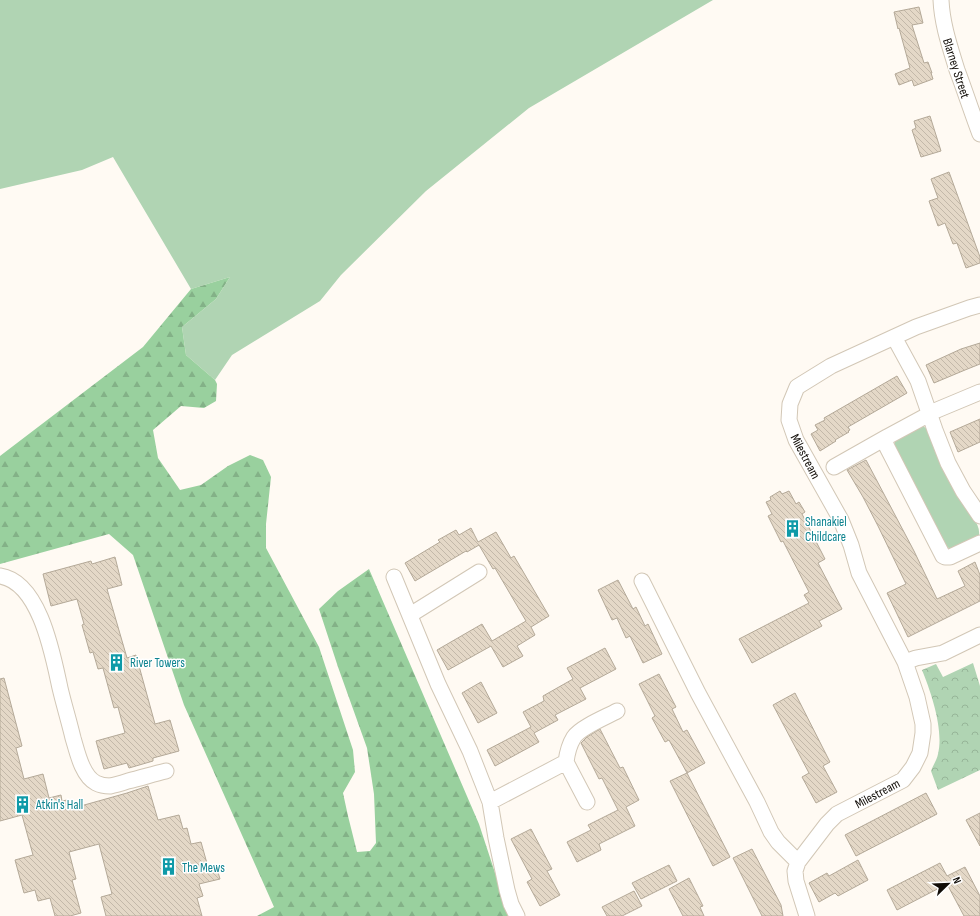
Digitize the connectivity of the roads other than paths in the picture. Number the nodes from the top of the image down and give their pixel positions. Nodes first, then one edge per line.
1 (941, 0) edge
2 (980, 134) edge
3 (980, 305) edge
4 (894, 337) junction
5 (980, 392) edge
6 (929, 414) junction
7 (887, 437) junction
8 (834, 467) dead end
9 (980, 516) edge
10 (980, 544) edge
11 (479, 572) dead end
12 (0, 576) edge
13 (394, 577) dead end
14 (642, 581) dead end
15 (410, 615) junction
16 (980, 634) edge
17 (905, 662) junction
18 (617, 710) dead end
19 (566, 762) junction
20 (166, 771) dead end
21 (490, 802) junction
22 (587, 802) dead end
23 (798, 862) junction
24 (517, 916) edge
25 (807, 916) edge

1 - 2 street, Blarney Street
3 - 4 street, Milestream
4 - 6 street
4 - 17 street, Milestream
5 - 6 street
6 - 7 street
6 - 9 street
7 - 8 street
7 - 10 street
11 - 15 street
12 - 20 street
13 - 15 street
14 - 23 street
15 - 21 street
16 - 17 street
17 - 23 street, Milestream
18 - 19 street
19 - 21 street
19 - 22 street
21 - 24 street
23 - 25 street

